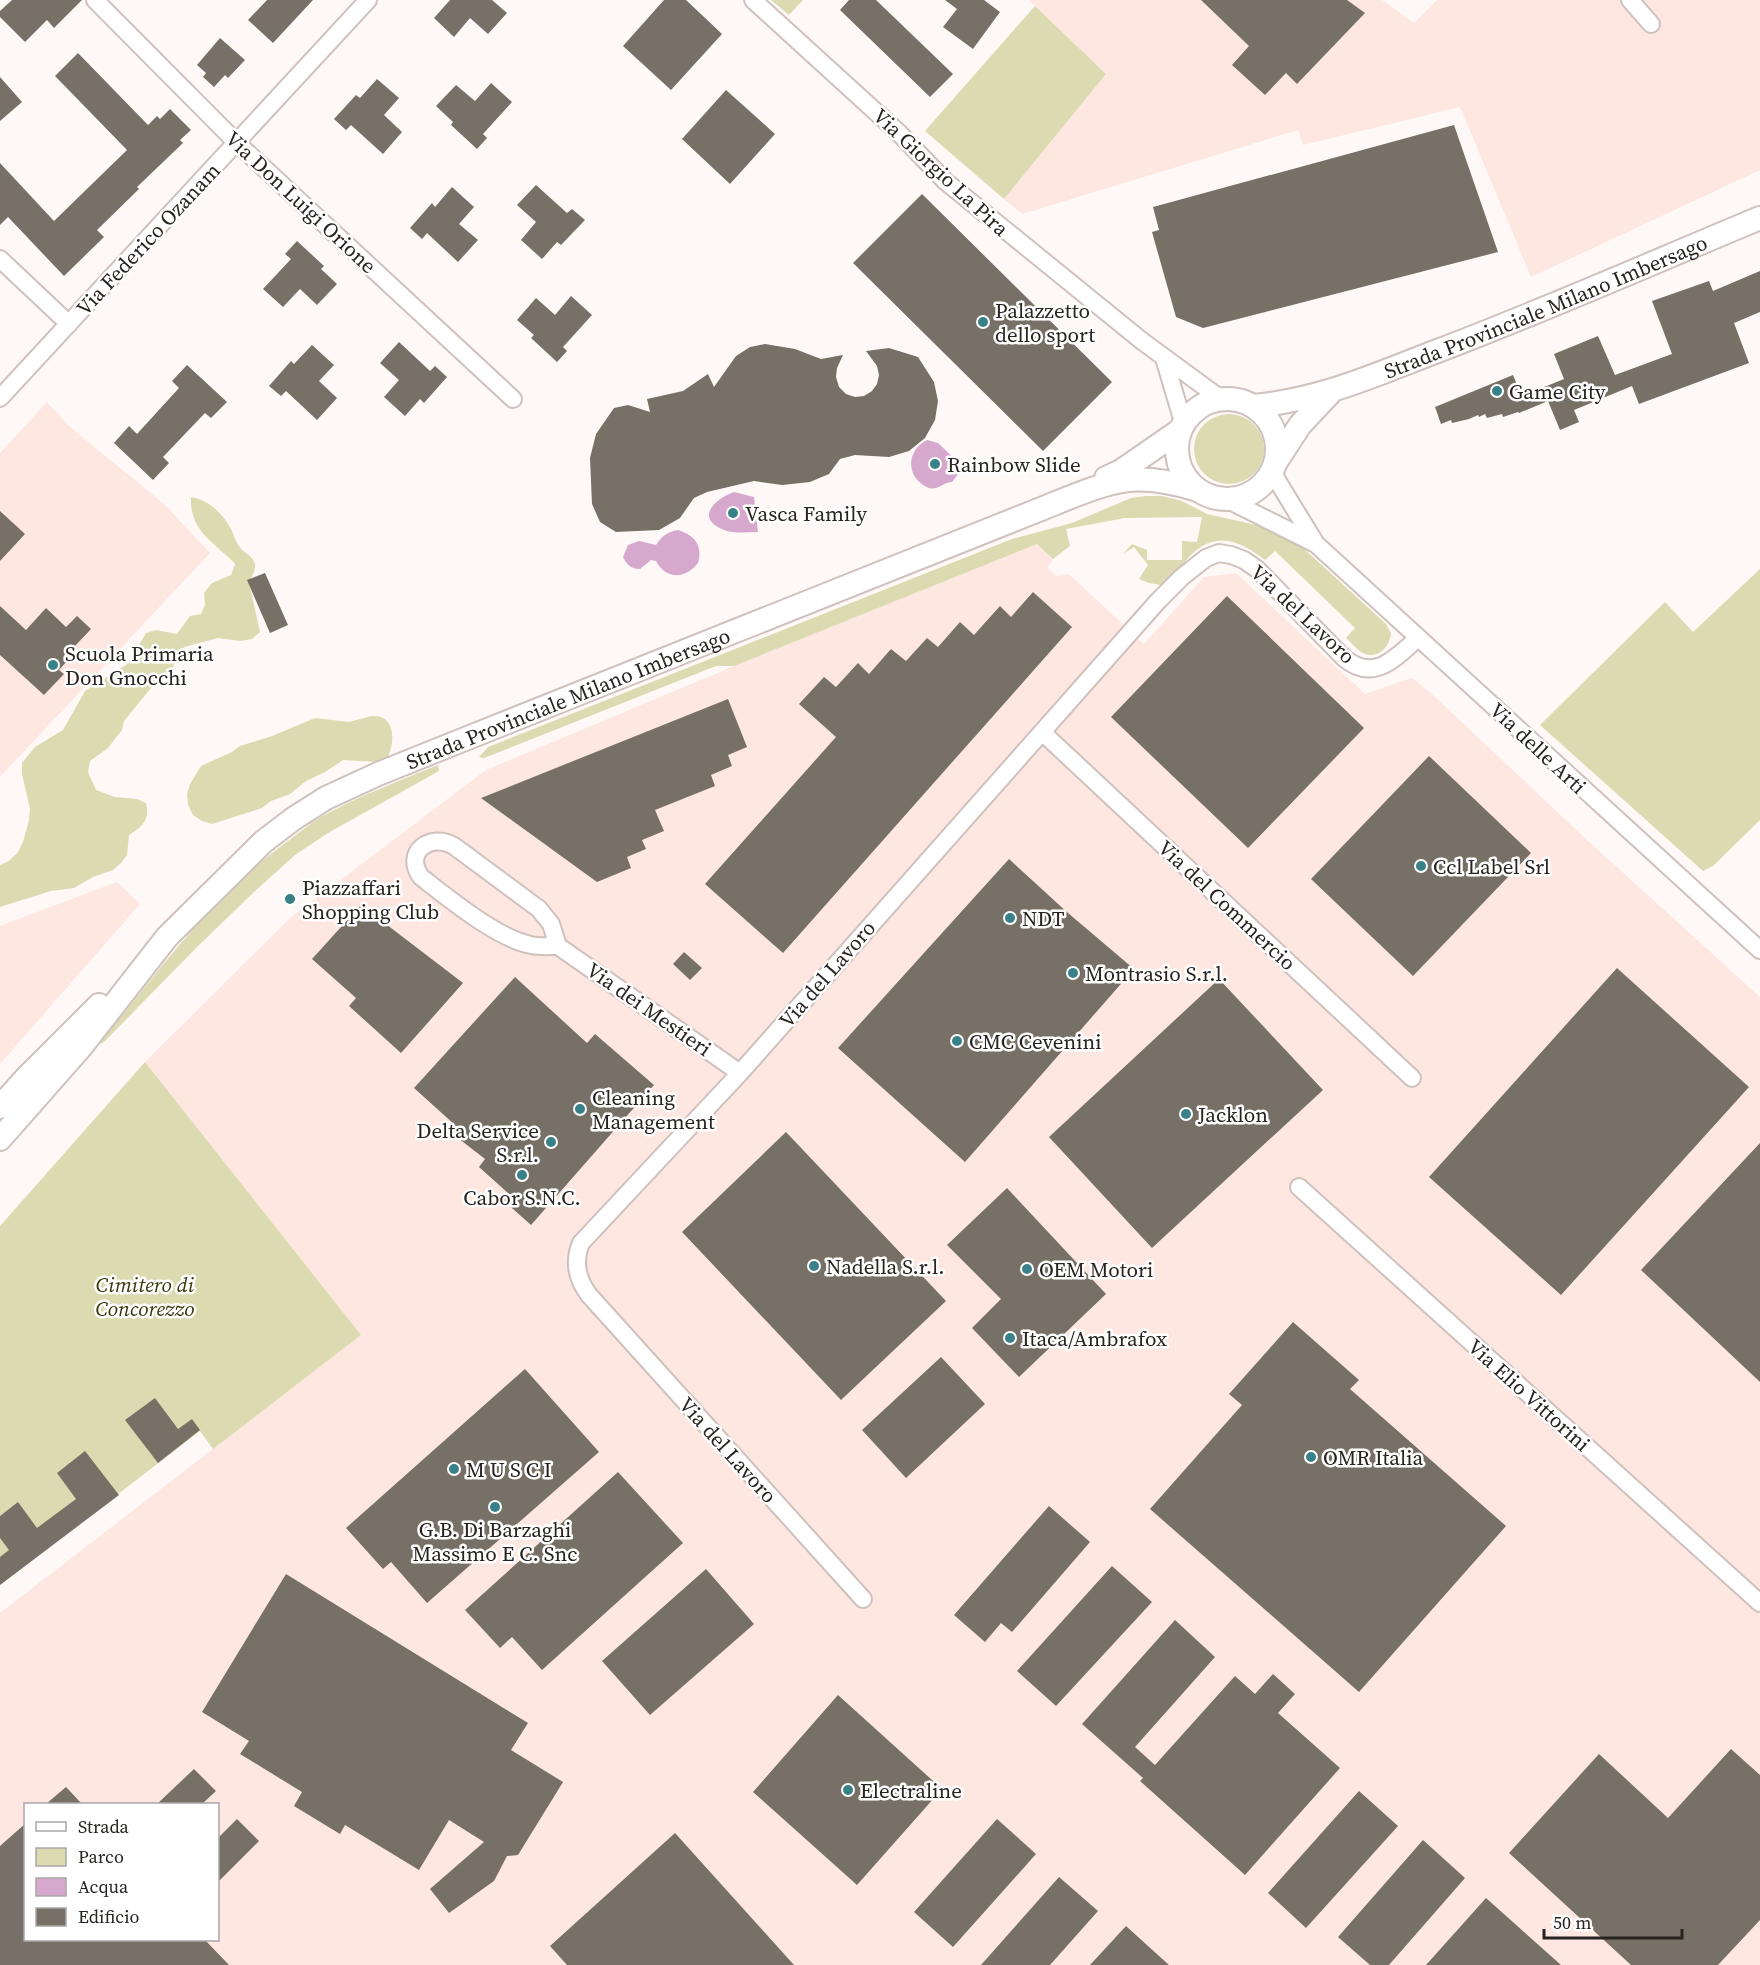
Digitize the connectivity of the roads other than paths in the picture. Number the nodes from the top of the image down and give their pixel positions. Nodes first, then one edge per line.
1 (95, 0) edge
2 (368, 0) edge
3 (753, 0) edge
4 (1630, 0) edge
5 (1651, 24) dead end
6 (237, 143) junction
7 (1760, 218) edge
8 (0, 259) edge
9 (69, 324) junction
10 (1164, 358) junction
11 (1331, 392) junction
12 (0, 398) edge
13 (513, 399) dead end
14 (1221, 399) junction
15 (1253, 406) junction
16 (1181, 427) junction
17 (1274, 467) junction
18 (1198, 490) junction
19 (1226, 499) junction
20 (1031, 513) junction
21 (1316, 544) junction
22 (1418, 638) junction
23 (1042, 732) junction
24 (558, 946) junction
25 (1760, 950) edge
26 (150, 956) junction
27 (740, 1073) junction
28 (1412, 1078) dead end
29 (0, 1107) edge
30 (0, 1140) edge
31 (1299, 1186) dead end
32 (863, 1599) dead end
33 (1760, 1603) edge

1 - 6 street, Via Don Luigi Orione
2 - 6 street, Via Federico Ozanam
3 - 10 street, Via Giorgio La Pira
4 - 5 street
6 - 9 street, Via Federico Ozanam
6 - 13 street, Via Don Luigi Orione
7 - 11 main road, Strada Provinciale Milano Imbersago
8 - 9 street
9 - 12 street, Via Federico Ozanam
10 - 14 street, Via Giorgio La Pira
10 - 16 street
11 - 15 main road, Strada Provinciale Milano Imbersago
11 - 17 main road, Strada Provinciale Milano Imbersago
14 - 15 main road
14 - 16 main road
15 - 17 main road
16 - 18 main road
16 - 20 main road, Strada Provinciale Milano Imbersago
17 - 19 main road
17 - 21 street, Via delle Arti
18 - 19 main road
18 - 20 main road, Strada Provinciale Milano Imbersago
19 - 21 street, Via delle Arti
20 - 26 main road, Strada Provinciale Milano Imbersago
21 - 22 street, Via delle Arti
22 - 23 street, Via del Lavoro
22 - 25 street, Via delle Arti
23 - 27 street, Via del Lavoro
23 - 28 street, Via del Commercio
24 - 24 street
24 - 27 street, Via dei Mestieri
26 - 29 main road, Strada Provinciale Milano Imbersago
26 - 30 main road, Strada Provinciale Milano Imbersago
27 - 32 street, Via del Lavoro
31 - 33 street, Via Elio Vittorini

